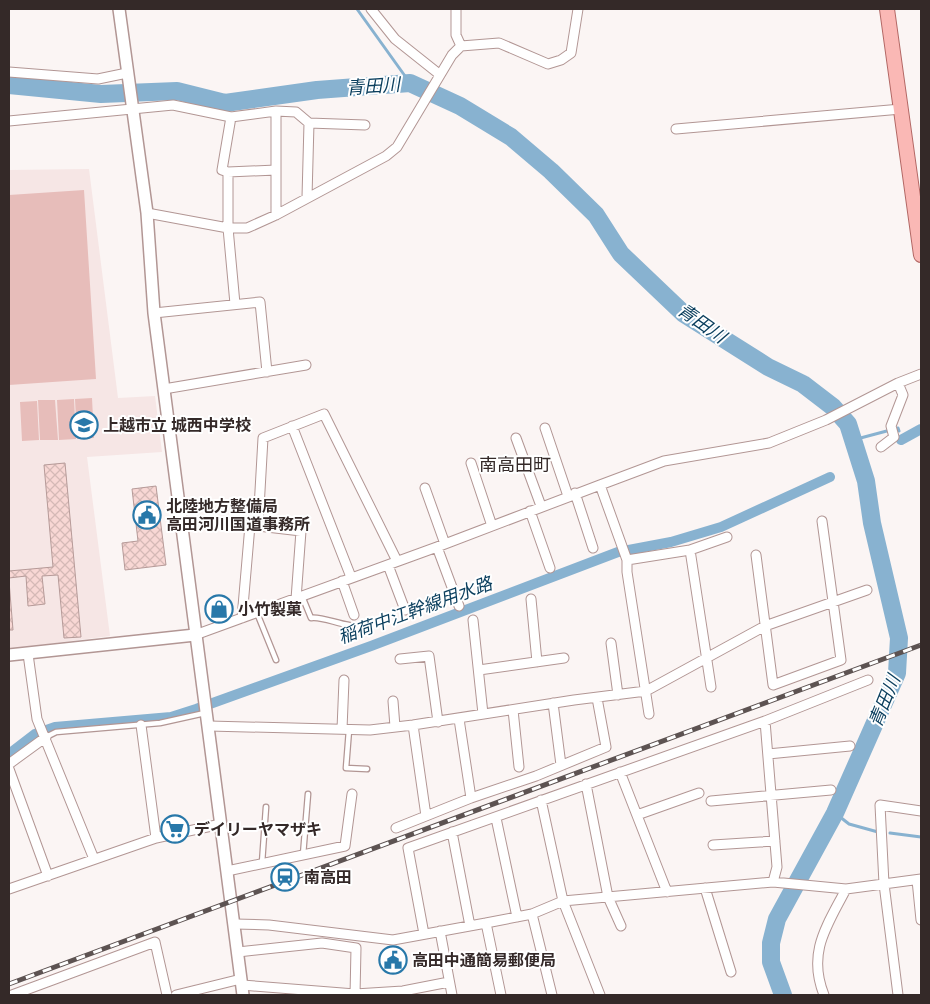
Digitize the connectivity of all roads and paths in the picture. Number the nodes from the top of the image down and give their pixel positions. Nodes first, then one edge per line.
1 (120, 9) edge
2 (371, 9) edge
3 (456, 9) edge
4 (578, 9) edge
5 (887, 9) edge
6 (462, 46) junction
7 (9, 72) edge
8 (438, 76) junction
9 (127, 77) junction
10 (132, 109) junction
11 (901, 109) junction
12 (276, 112) junction
13 (230, 117) junction
14 (9, 121) edge
15 (309, 123) junction
16 (365, 125) dead end
17 (676, 129) dead end
18 (276, 170) junction
19 (228, 172) junction
20 (307, 197) junction
21 (147, 214) junction
22 (276, 215) junction
23 (919, 218) edge
24 (228, 228) junction
25 (921, 255) edge
26 (235, 304) junction
27 (154, 313) junction
28 (306, 365) dead end
29 (267, 372) junction
30 (921, 374) edge
31 (898, 383) junction
32 (164, 389) junction
33 (292, 426) junction
34 (545, 428) dead end
35 (516, 438) dead end
36 (881, 447) dead end
37 (471, 463) dead end
38 (600, 484) junction
39 (425, 488) dead end
40 (572, 495) junction
41 (541, 506) junction
42 (530, 511) junction
43 (822, 521) dead end
44 (258, 526) junction
45 (492, 526) junction
46 (727, 537) dead end
47 (441, 545) junction
48 (593, 548) dead end
49 (690, 550) junction
50 (756, 555) dead end
51 (627, 560) junction
52 (393, 563) junction
53 (550, 568) dead end
54 (346, 579) junction
55 (867, 590) dead end
56 (299, 597) junction
57 (531, 599) dead end
58 (833, 602) junction
59 (459, 606) dead end
60 (405, 610) dead end
61 (257, 613) junction
62 (354, 615) dead end
63 (242, 618) junction
64 (473, 620) dead end
65 (765, 626) junction
66 (356, 633) dead end
67 (195, 634) junction
68 (611, 643) dead end
69 (28, 654) junction
70 (9, 656) edge
71 (564, 658) dead end
72 (707, 658) junction
73 (400, 659) dead end
74 (276, 660) dead end
75 (537, 662) junction
76 (479, 670) junction
77 (344, 680) dead end
78 (868, 680) dead end
79 (711, 687) dead end
80 (646, 692) junction
81 (618, 695) junction
82 (597, 698) junction
83 (393, 701) dead end
84 (553, 703) junction
85 (513, 710) junction
86 (208, 712) junction
87 (483, 714) junction
88 (649, 714) dead end
89 (459, 718) junction
90 (765, 721) junction
91 (438, 722) junction
92 (141, 725) junction
93 (413, 725) junction
94 (209, 726) junction
95 (395, 727) junction
96 (345, 729) junction
97 (46, 737) junction
98 (850, 746) dead end
99 (768, 754) junction
100 (9, 764) edge
101 (561, 766) junction
102 (519, 767) dead end
103 (9, 769) edge
104 (367, 769) dead end
105 (620, 772) junction
106 (586, 784) junction
107 (831, 790) dead end
108 (699, 793) dead end
109 (308, 794) dead end
110 (352, 794) dead end
111 (771, 796) junction
112 (471, 798) junction
113 (541, 800) junction
114 (710, 801) dead end
115 (266, 808) dead end
116 (921, 811) edge
117 (426, 816) junction
118 (637, 816) junction
119 (496, 818) junction
120 (221, 824) junction
121 (396, 828) dead end
122 (452, 832) junction
123 (156, 838) junction
124 (775, 841) junction
125 (713, 846) dead end
126 (302, 857) junction
127 (94, 859) junction
128 (262, 865) junction
129 (227, 871) junction
130 (48, 876) junction
131 (919, 879) edge
132 (773, 882) junction
133 (884, 884) junction
134 (705, 888) junction
135 (9, 889) edge
136 (846, 889) junction
137 (667, 892) junction
138 (608, 897) junction
139 (563, 901) junction
140 (532, 914) junction
141 (518, 917) junction
142 (921, 920) edge
143 (486, 923) junction
144 (235, 924) junction
145 (470, 926) junction
146 (621, 926) dead end
147 (440, 931) junction
148 (424, 934) junction
149 (238, 952) junction
150 (731, 972) dead end
151 (449, 982) junction
152 (242, 986) edge
153 (12, 995) edge
154 (167, 995) edge
155 (176, 995) edge
156 (355, 995) edge
157 (452, 995) edge
158 (501, 995) edge
159 (552, 995) edge
160 (600, 995) edge
161 (824, 995) edge
162 (898, 995) edge

1 - 9 street
2 - 8 street
3 - 6 street
4 - 6 street
5 - 11 main road
6 - 8 street
7 - 9 street
8 - 20 street
9 - 10 street
10 - 13 street
10 - 14 street
10 - 21 street
11 - 17 street
11 - 23 main road
12 - 13 street
12 - 15 street
12 - 18 street
13 - 19 street
15 - 16 street
15 - 20 street
18 - 19 street
18 - 22 street
19 - 24 street
20 - 22 street
21 - 24 street
21 - 27 street
22 - 24 street
23 - 25 main road
24 - 26 street
26 - 27 street
26 - 29 street
27 - 32 street
28 - 29 street
29 - 32 street
30 - 31 street
31 - 36 street
31 - 38 street
32 - 67 street
33 - 44 street
33 - 52 street
33 - 54 street
34 - 40 street
35 - 41 street
37 - 45 street
38 - 40 street
38 - 51 street
39 - 47 street
40 - 41 street
40 - 48 street
41 - 42 street
42 - 45 street
42 - 53 street
43 - 58 street
44 - 56 street
44 - 63 street
45 - 47 street
46 - 49 street
47 - 52 street
47 - 59 street
49 - 51 street
49 - 72 street
50 - 65 street
51 - 80 street
52 - 54 street
52 - 60 street
54 - 56 street
54 - 62 street
55 - 58 street
56 - 61 street
56 - 66 lane
57 - 75 street
58 - 65 street
58 - 65 street
61 - 63 street
61 - 74 lane
63 - 67 street
64 - 76 street
65 - 72 street
67 - 69 street
67 - 86 street
68 - 81 street
69 - 70 street
69 - 97 street
71 - 75 street
72 - 79 street
72 - 80 street
73 - 91 street
75 - 76 street
76 - 87 street
77 - 96 street
78 - 90 street
80 - 81 street
80 - 88 street
81 - 82 street
82 - 84 street
82 - 101 street
83 - 95 street
84 - 85 street
84 - 101 street
85 - 87 street
85 - 102 street
86 - 92 lane
86 - 94 street
87 - 89 street
89 - 91 street
89 - 112 street
90 - 99 street
90 - 105 street
91 - 93 street
92 - 97 lane
92 - 123 street
93 - 95 street
93 - 117 street
94 - 96 street
94 - 120 street
95 - 96 street
96 - 104 lane
97 - 100 street
97 - 127 street
98 - 99 street
99 - 111 street
101 - 112 street
103 - 130 street
105 - 106 street
105 - 118 street
106 - 113 street
106 - 138 street
107 - 111 street
108 - 118 street
109 - 126 lane
110 - 126 street
111 - 114 street
111 - 124 street
112 - 117 street
113 - 119 street
113 - 139 street
115 - 128 lane
116 - 133 street
117 - 121 street
118 - 137 street
119 - 122 street
119 - 141 street
120 - 123 street
120 - 129 street
122 - 145 street
122 - 148 street
123 - 127 street
124 - 125 street
124 - 132 street
126 - 128 street
127 - 130 street
128 - 129 street
129 - 144 street
130 - 135 street
131 - 133 street
131 - 142 street
132 - 134 street
132 - 136 street
133 - 136 street
133 - 162 street
134 - 137 street
134 - 150 street
136 - 161 street
137 - 138 street
138 - 139 street
138 - 146 street
139 - 140 street
139 - 160 street
140 - 141 street
140 - 159 street
141 - 143 street
143 - 145 street
143 - 158 street
144 - 148 street
144 - 149 street
145 - 147 street
147 - 148 street
147 - 151 street
149 - 152 street
149 - 156 street
151 - 156 street
151 - 157 street
152 - 155 street
152 - 156 street
153 - 154 street

